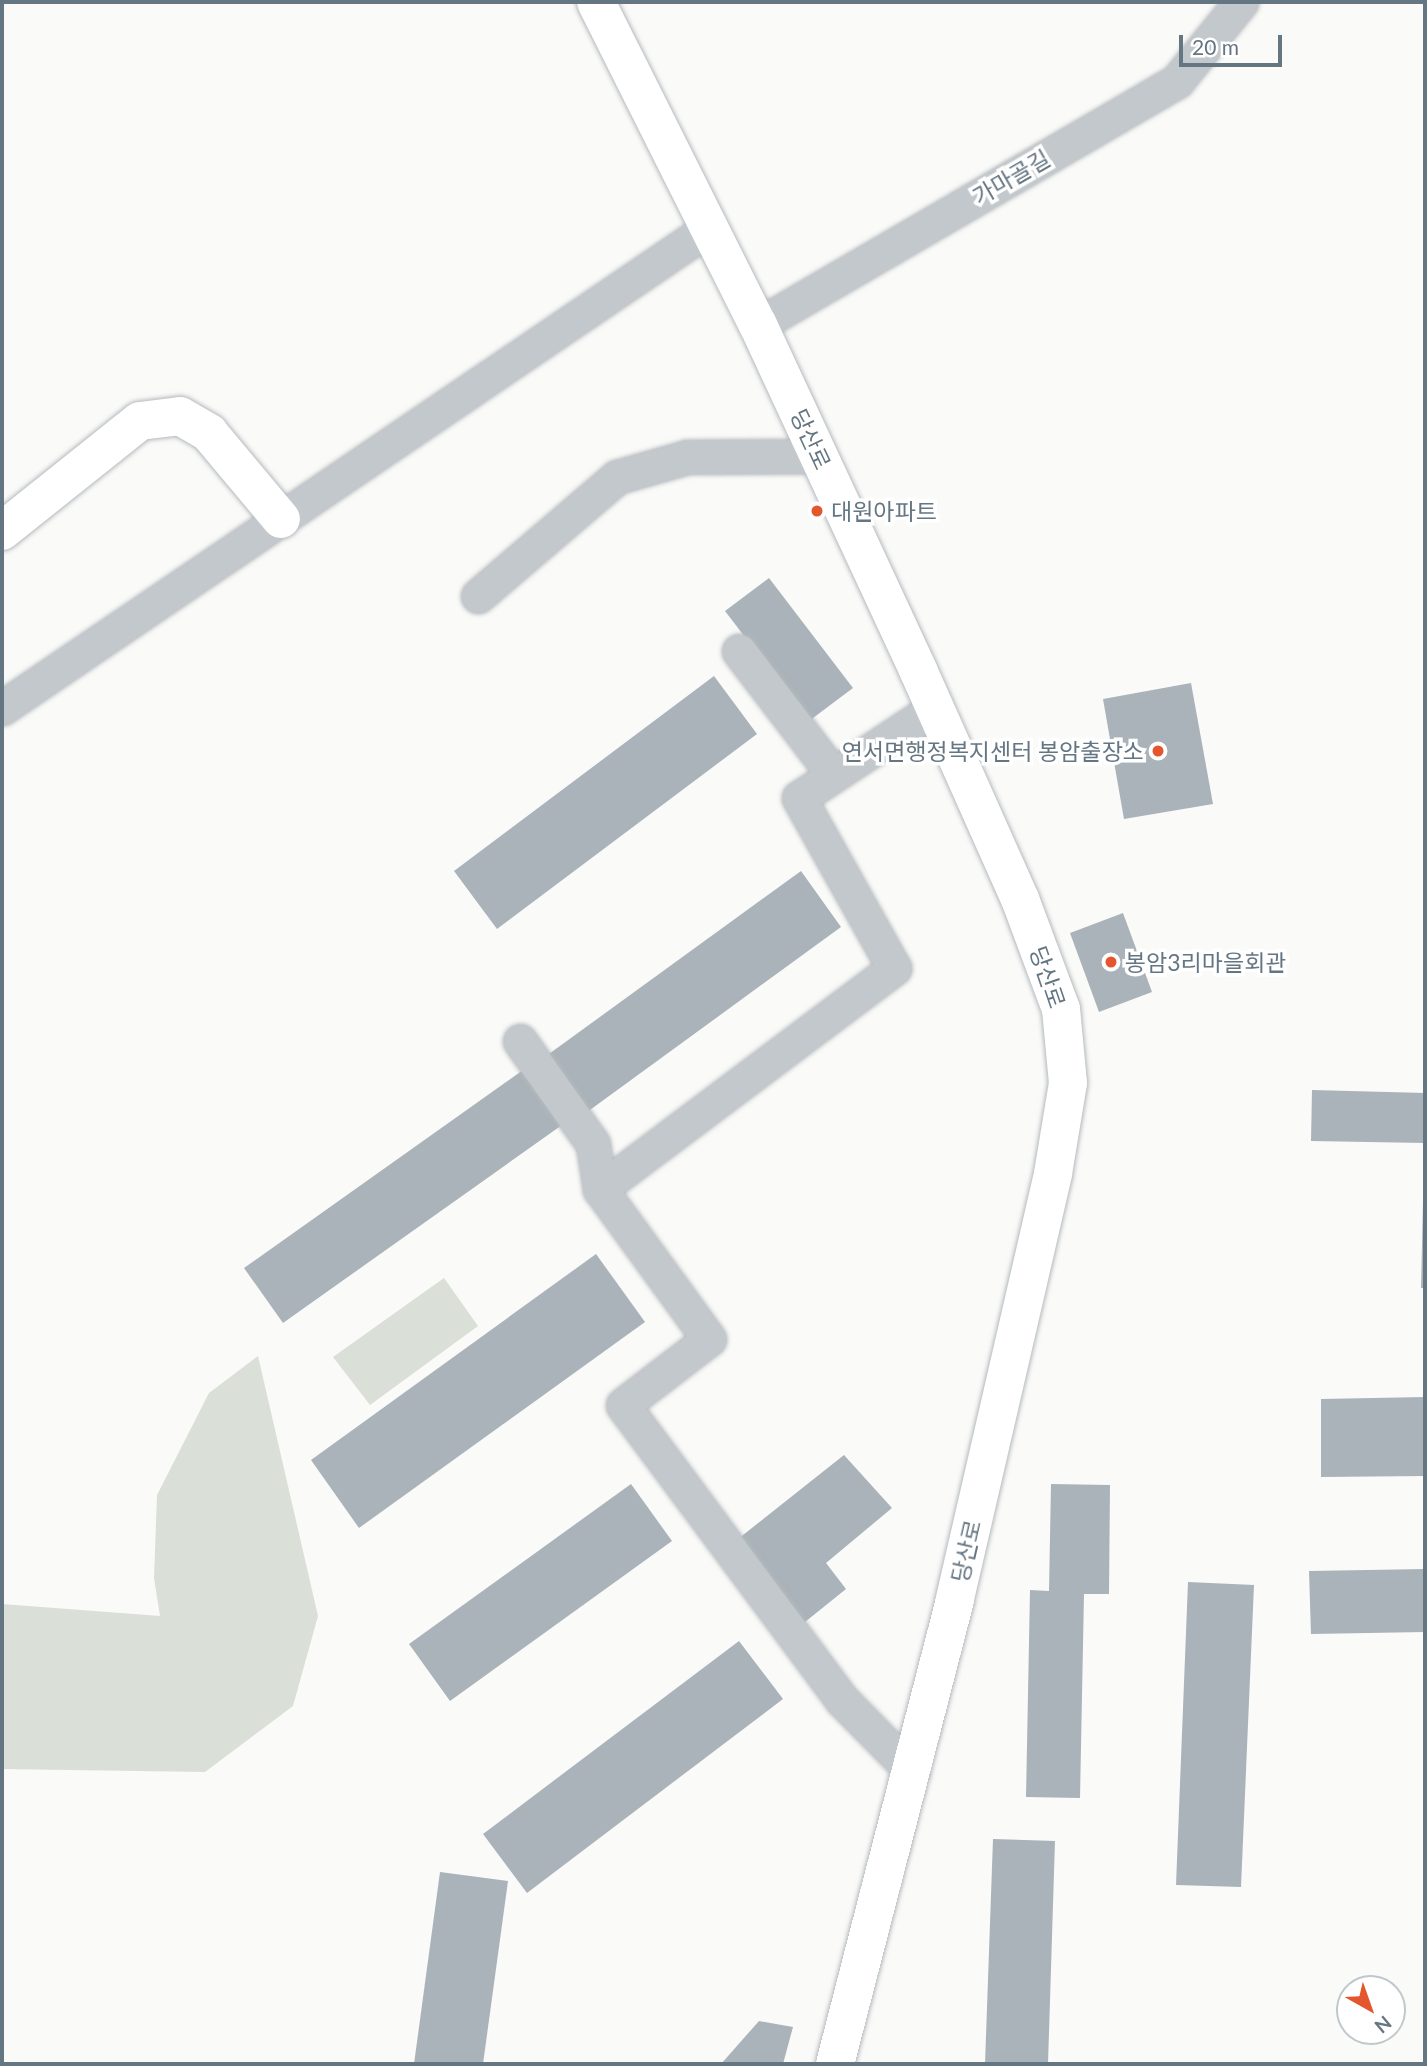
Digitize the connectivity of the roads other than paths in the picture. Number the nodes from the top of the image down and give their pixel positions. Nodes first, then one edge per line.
1 (596, 2) edge
2 (1241, 2) edge
3 (709, 228) junction
4 (758, 325) junction
5 (819, 456) junction
6 (281, 519) junction
7 (2, 531) edge
8 (478, 596) dead end
9 (738, 651) dead end
10 (2, 708) edge
11 (935, 708) junction
12 (833, 774) junction
13 (520, 1041) dead end
14 (600, 1189) junction
15 (913, 1772) junction
16 (835, 2064) edge

1 - 3 main road, 당산로
2 - 4 street, 가마골길
3 - 4 main road, 당산로
3 - 6 street
4 - 5 main road, 당산로
5 - 8 street
5 - 11 main road, 당산로
6 - 7 main road
6 - 10 street
9 - 12 street
11 - 12 street
11 - 15 main road, 당산로
12 - 14 street
13 - 14 street
14 - 15 street
15 - 16 main road, 당산로

